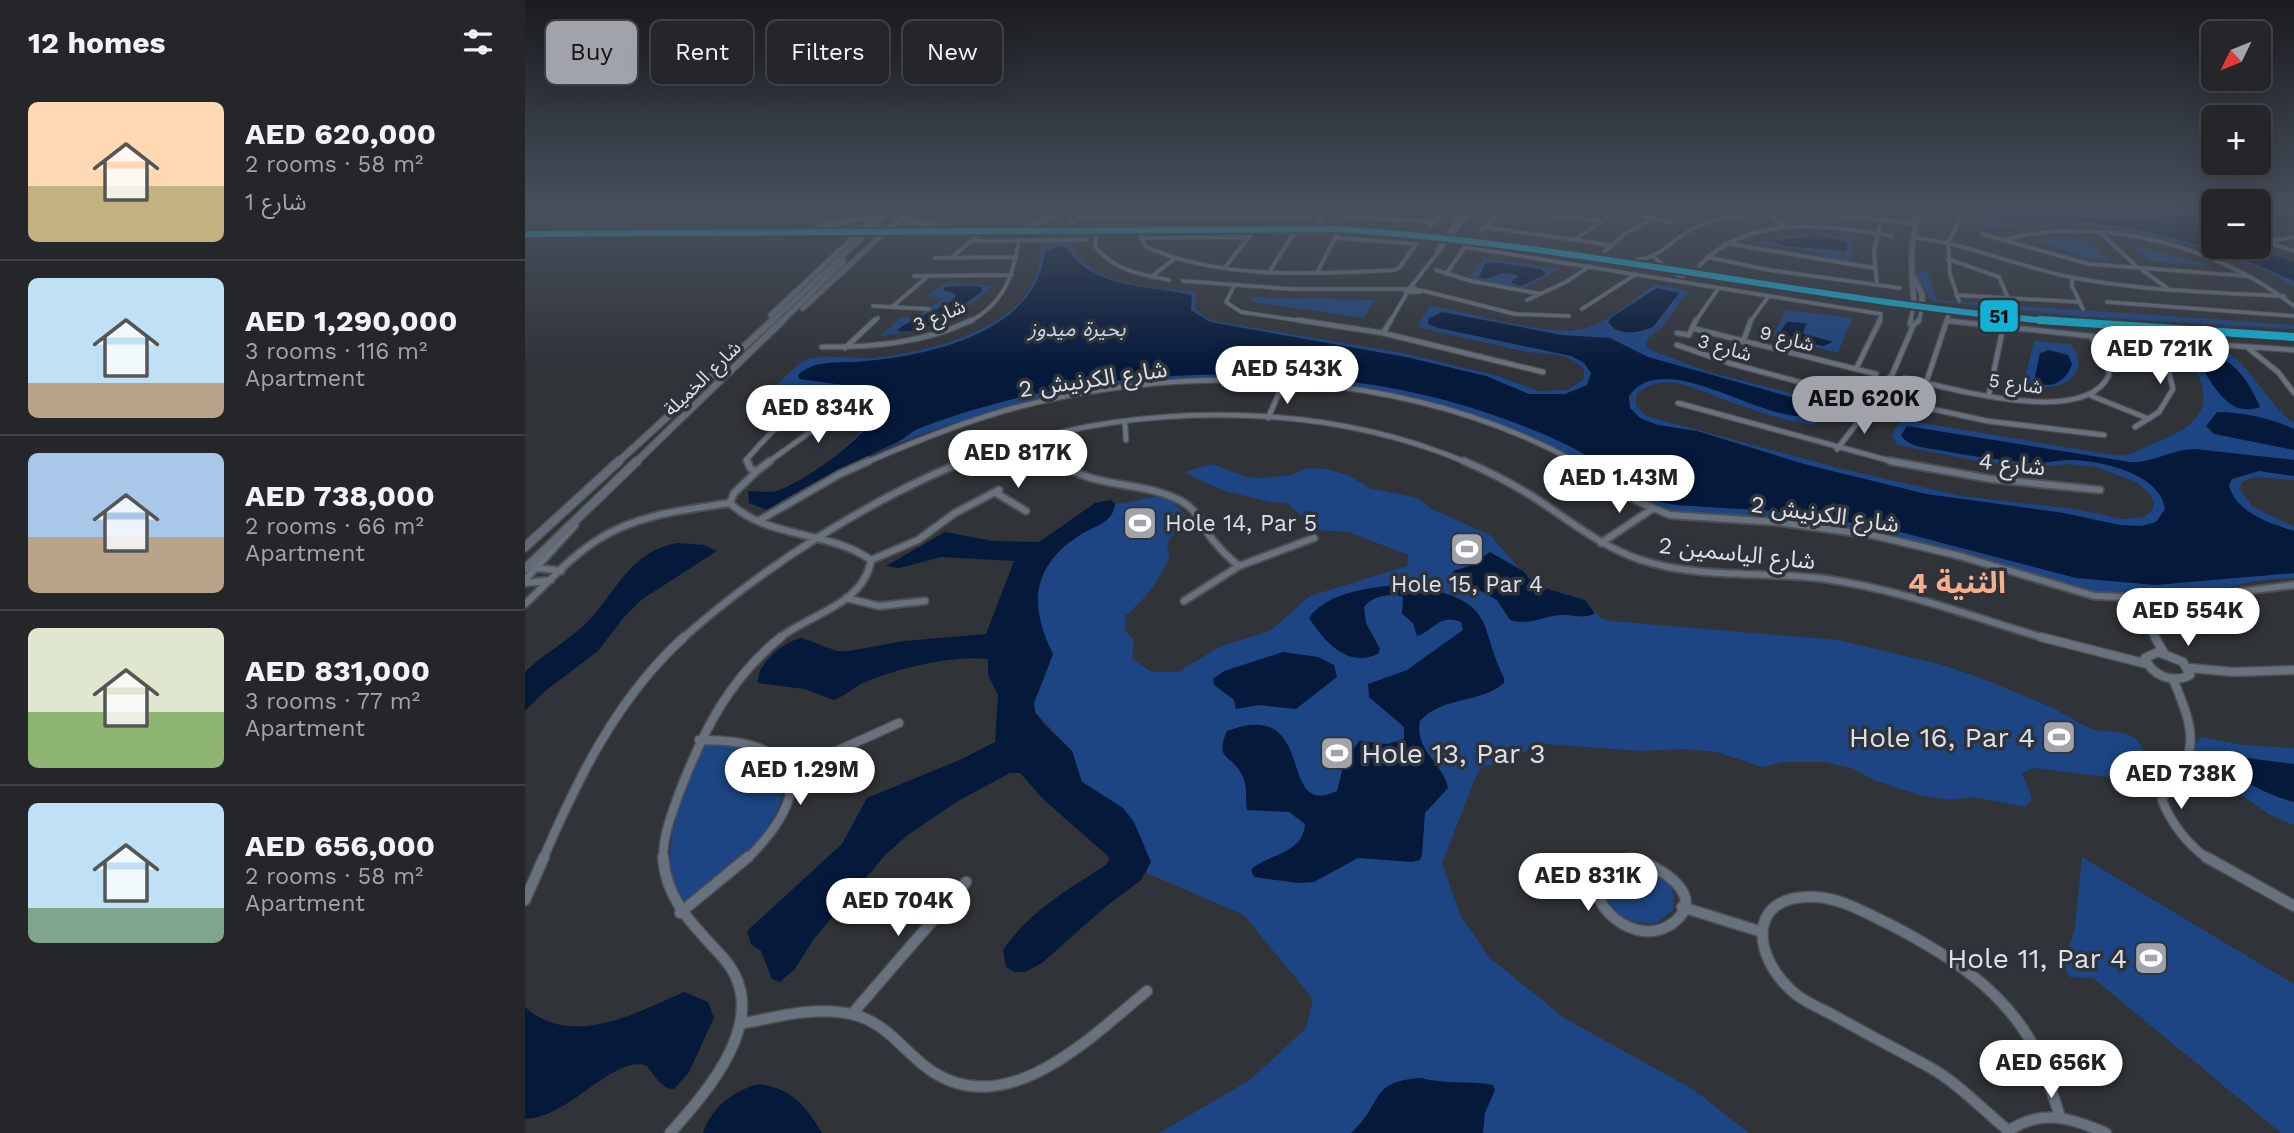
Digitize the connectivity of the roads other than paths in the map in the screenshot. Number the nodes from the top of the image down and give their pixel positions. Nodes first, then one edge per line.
1 (827, 261) edge
2 (837, 261) edge
3 (845, 261) edge
4 (854, 261) edge
5 (1015, 261) edge
6 (1109, 261) edge
7 (1172, 261) edge
8 (1188, 261) edge
9 (1230, 261) edge
10 (1276, 261) edge
11 (1324, 261) edge
12 (1404, 261) edge
13 (1432, 261) edge
14 (1455, 261) edge
15 (1556, 261) edge
16 (1615, 261) edge
17 (1642, 261) edge
18 (1658, 261) edge
19 (1704, 261) edge
20 (1725, 261) edge
21 (1832, 261) edge
22 (1874, 261) edge
23 (1911, 261) edge
24 (1948, 261) edge
25 (1953, 261) edge
26 (2014, 261) edge
27 (2077, 261) edge
28 (2131, 261) edge
29 (2211, 261) edge
30 (1663, 265) junction
31 (1226, 266) junction
32 (1590, 266) junction
33 (1699, 266) dead end
34 (1874, 268) junction
35 (2139, 268) junction
36 (1271, 269) junction
37 (1911, 269) junction
38 (1436, 270) dead end
39 (1671, 270) junction
40 (1318, 271) junction
41 (1446, 274) junction
42 (1636, 274) junction
43 (1693, 274) junction
44 (929, 275) junction
45 (1012, 275) junction
46 (1677, 275) junction
47 (913, 276) dead end
48 (1684, 276) junction
49 (2252, 276) junction
50 (1151, 277) junction
51 (2073, 277) junction
52 (1169, 280) dead end
53 (1182, 281) dead end
54 (1673, 281) junction
55 (1681, 282) junction
56 (1877, 285) junction
57 (1234, 286) junction
58 (1900, 288) dead end
59 (1718, 289) junction
60 (2169, 289) junction
61 (1417, 290) junction
62 (1407, 292) junction
63 (1541, 294) junction
64 (1956, 295) junction
65 (2284, 296) junction
66 (1768, 297) junction
67 (2008, 298) junction
68 (1527, 300) dead end
69 (1959, 300) dead end
70 (2079, 302) junction
71 (2107, 302) dead end
72 (1915, 304) junction
73 (1923, 305) junction
74 (873, 306) dead end
75 (2294, 306) edge
76 (892, 307) junction
77 (929, 309) dead end
78 (1582, 309) dead end
79 (2084, 309) dead end
80 (1949, 314) dead end
81 (1569, 316) dead end
82 (1913, 316) junction
83 (2294, 316) edge
84 (879, 318) dead end
85 (1919, 318) junction
86 (1949, 321) junction
87 (1912, 325) junction
88 (1692, 328) junction
89 (2003, 328) junction
90 (2170, 330) junction
91 (758, 331) junction
92 (774, 332) junction
93 (1677, 333) dead end
94 (1383, 334) junction
95 (2193, 334) junction
96 (2294, 334) edge
97 (2184, 335) junction
98 (2090, 336) junction
99 (2147, 341) junction
100 (1743, 342) junction
101 (2192, 344) junction
102 (2201, 344) junction
103 (1677, 345) dead end
104 (2247, 347) junction
105 (822, 348) dead end
106 (845, 348) junction
107 (2294, 350) edge
108 (1856, 369) junction
109 (1543, 372) dead end
110 (1876, 374) dead end
111 (1905, 378) dead end
112 (1926, 383) junction
113 (1283, 384) junction
114 (1881, 390) junction
115 (2293, 390) edge
116 (1989, 394) junction
117 (2092, 396) junction
118 (1868, 398) junction
119 (1881, 400) junction
120 (1678, 403) dead end
121 (1869, 408) junction
122 (1268, 418) junction
123 (2149, 419) junction
124 (1125, 423) junction
125 (2135, 426) dead end
126 (2103, 435) dead end
127 (1038, 438) junction
128 (1126, 440) dead end
129 (1837, 449) junction
130 (758, 471) junction
131 (2100, 490) dead end
132 (730, 503) junction
133 (1653, 509) junction
134 (1026, 510) dead end
135 (583, 514) junction
136 (760, 520) junction
137 (823, 537) junction
138 (1314, 538) dead end
139 (1601, 544) junction
140 (525, 547) edge
141 (871, 560) junction
142 (1239, 566) junction
143 (538, 568) junction
144 (525, 569) edge
145 (561, 571) junction
146 (551, 580) junction
147 (525, 582) edge
148 (2294, 584) edge
149 (846, 598) junction
150 (2133, 598) junction
151 (925, 601) dead end
152 (1184, 601) dead end
153 (525, 604) edge
154 (2164, 653) junction
155 (2147, 664) junction
156 (2189, 668) junction
157 (2294, 670) edge
158 (2173, 679) junction
159 (899, 723) dead end
160 (699, 740) junction
161 (790, 772) junction
162 (966, 883) dead end
163 (525, 900) edge
164 (2294, 906) edge
165 (1682, 907) junction
166 (680, 913) junction
167 (1759, 931) junction
168 (1147, 991) dead end
169 (852, 1014) junction
170 (740, 1024) junction
171 (2060, 1116) junction
172 (2008, 1132) edge
173 (670, 1133) edge
174 (2106, 1133) edge

1 - 91 main road
2 - 91 main road, شارع الخميلة, bridge
3 - 92 main road, شارع الخميلة, bridge
4 - 92 main road
5 - 45 street, شارع 3
6 - 50 street
7 - 50 street
8 - 31 street
9 - 31 street
10 - 36 street
11 - 40 street
12 - 40 street
13 - 61 street
14 - 41 street
15 - 32 street
16 - 39 main road
17 - 30 main road
18 - 30 street
19 - 33 street
20 - 56 street
21 - 34 street
22 - 34 street
23 - 37 main road
24 - 64 street
25 - 67 street
26 - 51 street
27 - 35 street
28 - 35 street
29 - 49 street
30 - 72 main road
31 - 36 street
32 - 42 street
32 - 63 street
34 - 56 street
35 - 49 street
35 - 60 street
36 - 40 street
37 - 72 main road
37 - 73 main road
38 - 41 street
39 - 43 main road
39 - 46 street
41 - 63 street
42 - 54 street
42 - 78 street
43 - 48 street
43 - 72 main road
44 - 45 street
44 - 47 street
44 - 76 street
45 - 106 street, شارع 3
46 - 48 street
46 - 54 street
48 - 55 street
49 - 65 street
50 - 52 street
51 - 60 street
51 - 70 street
53 - 57 street
54 - 55 street
55 - 59 street
56 - 58 street
57 - 62 street
57 - 94 street
59 - 66 street
59 - 88 street
60 - 65 street
61 - 62 street
61 - 62 street
61 - 81 street
62 - 94 street
63 - 68 street
64 - 67 street
64 - 69 street
65 - 75 street
66 - 100 street
66 - 108 street
67 - 70 street
70 - 79 street
71 - 83 street
72 - 73 main road
72 - 82 street
73 - 85 street
73 - 90 main road
73 - 96 main road
74 - 76 street
76 - 77 street
80 - 86 street
82 - 85 street
82 - 87 street
84 - 106 street
85 - 87 street
86 - 89 street
86 - 112 street
87 - 114 street
88 - 93 street
88 - 100 street, شارع 9
89 - 98 street
89 - 116 street
90 - 95 main road
90 - 97 street
91 - 140 main road, شارع الخميلة
92 - 135 main road, شارع الخميلة
94 - 109 street
95 - 96 main road
95 - 97 street
95 - 102 street
97 - 101 street
98 - 99 street
98 - 117 street
99 - 101 street
99 - 123 street
100 - 108 street, شارع 9
101 - 102 street
102 - 104 street
103 - 118 street, شارع 3
104 - 107 street
104 - 115 street
105 - 106 street, شارع 3
108 - 110 street, شارع 9
111 - 112 street, شارع 5
112 - 116 street, شارع 5
113 - 122 street
113 - 133 street, شارع الكرنيش 2
113 - 136 street, شارع الكرنيش 2
114 - 118 street
114 - 119 street
116 - 117 street, شارع 5
117 - 123 street
118 - 119 street, شارع 3
118 - 121 street
119 - 121 street
119 - 126 street, شارع 3
120 - 129 street, شارع 4
121 - 129 street
122 - 124 street, شارع الياسمين 2
122 - 139 street, شارع الياسمين 2
123 - 125 street
124 - 127 street, شارع الياسمين 2
124 - 128 street
127 - 137 street, شارع الياسمين 2
127 - 142 street
129 - 131 street, شارع 4
130 - 130 street
130 - 132 street
132 - 136 street
132 - 145 street
133 - 139 street
133 - 150 street, شارع الكرنيش 2
134 - 141 street
135 - 143 street
135 - 144 main road, شارع الخميلة
136 - 137 street
137 - 141 street
137 - 163 street, شارع الياسمين 2
138 - 142 street
139 - 155 street, شارع الياسمين 2
141 - 149 street
142 - 152 street
143 - 145 street
143 - 147 street
145 - 146 street
146 - 147 street
146 - 153 street
148 - 150 street, شارع الكرنيش 2
149 - 151 street
149 - 160 street
150 - 154 street
154 - 155 street
154 - 156 street
155 - 158 street, شارع الياسمين 2
156 - 157 street
156 - 158 street
158 - 164 street
159 - 161 street
160 - 161 street
160 - 166 street
161 - 166 street
162 - 169 street
165 - 165 street
165 - 167 street
166 - 170 street
167 - 171 street
167 - 172 street
168 - 169 street
169 - 170 street
170 - 173 street
171 - 172 street
171 - 174 street

